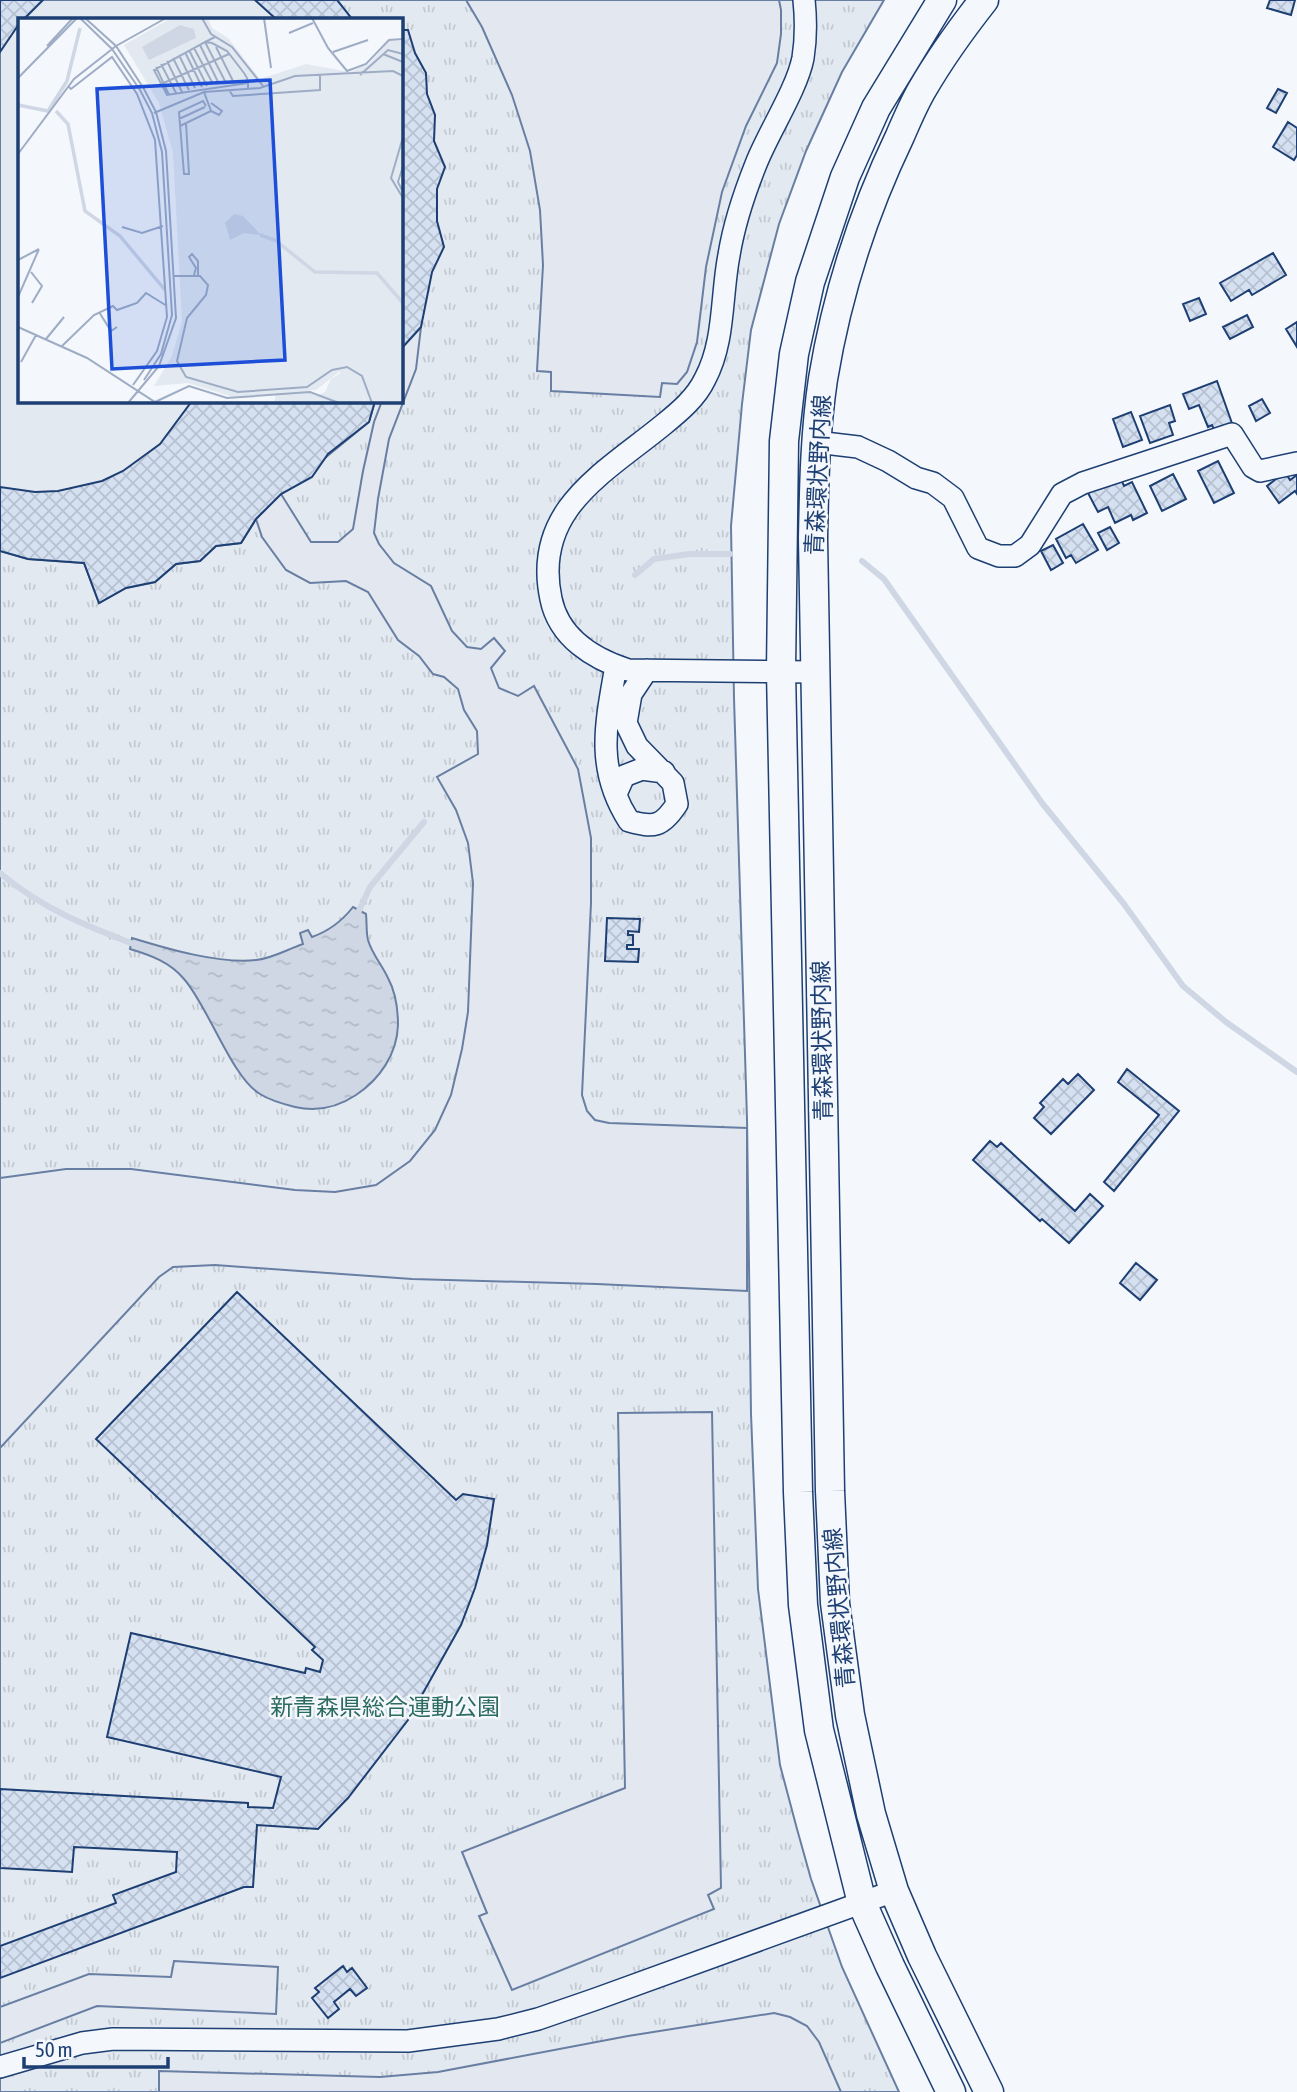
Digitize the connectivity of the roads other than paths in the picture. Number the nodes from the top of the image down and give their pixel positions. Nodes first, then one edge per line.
1 (804, 0) edge
2 (942, 0) edge
3 (984, 0) edge
4 (816, 442) junction
5 (1297, 463) edge
6 (616, 666) junction
7 (647, 670) junction
8 (781, 671) junction
9 (815, 672) junction
10 (664, 772) junction
11 (616, 794) junction
12 (824, 1210) junction
13 (793, 1211) junction
14 (894, 1891) junction
15 (862, 1903) junction
16 (0, 2067) edge
17 (951, 2092) edge
18 (989, 2092) edge

1 - 6 street
2 - 8 main road, 青森環状野内線
3 - 4 main road, 青森環状野内線
4 - 5 street
4 - 9 main road, 青森環状野内線
6 - 7 street
6 - 11 street
7 - 8 street
7 - 10 street
8 - 9 street
8 - 13 main road, 青森環状野内線
9 - 12 main road, 青森環状野内線
10 - 11 street
10 - 11 street
12 - 13 main road
12 - 14 main road, 青森環状野内線
13 - 15 main road, 青森環状野内線
14 - 15 street
14 - 18 main road, 青森環状野内線
15 - 16 street
15 - 17 main road, 青森環状野内線

